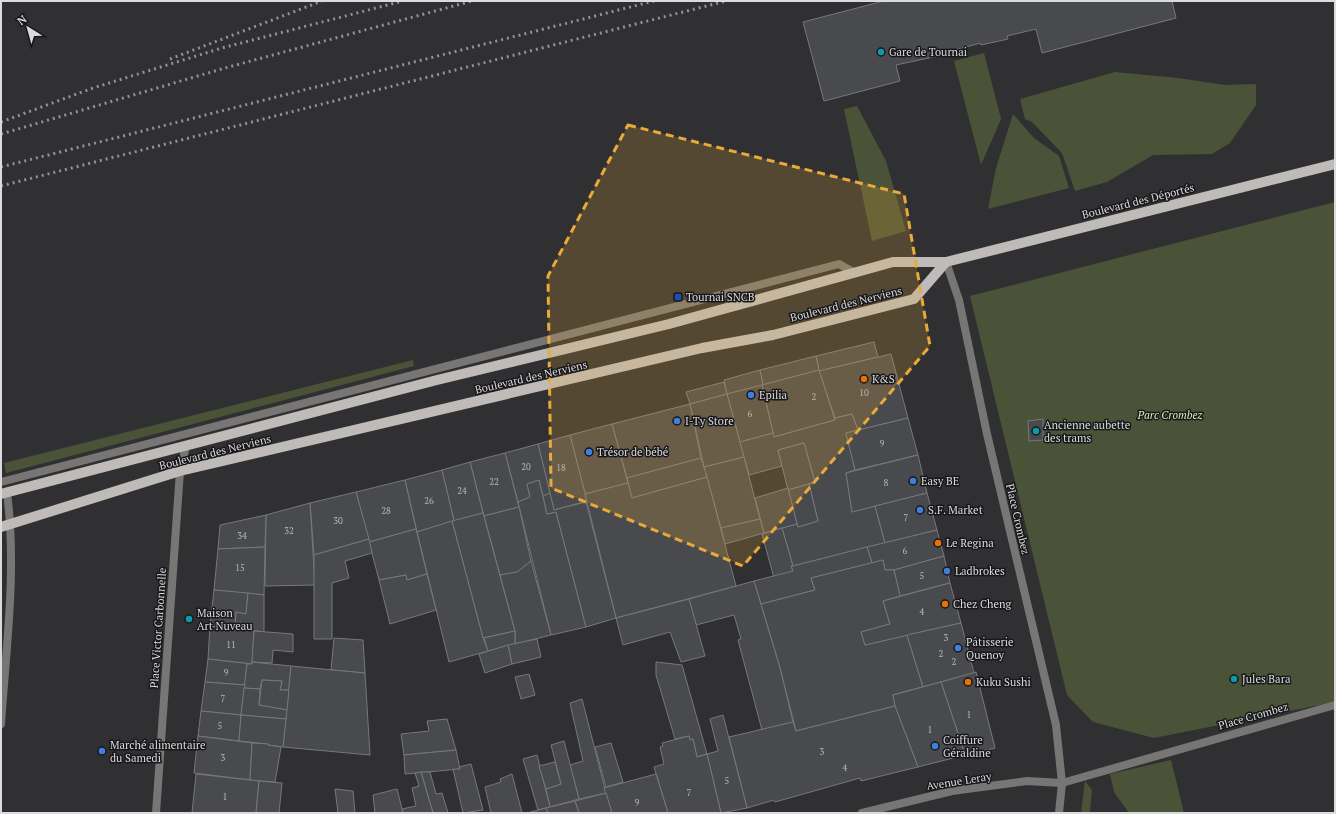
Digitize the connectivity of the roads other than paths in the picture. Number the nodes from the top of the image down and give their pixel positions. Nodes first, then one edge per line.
1 (1335, 164) edge
2 (946, 262) junction
3 (855, 273) junction
4 (186, 446) junction
5 (180, 471) junction
6 (1, 482) edge
7 (4, 493) edge
8 (11, 525) junction
9 (1, 527) edge
10 (1335, 705) edge
11 (1, 724) edge
12 (1062, 783) junction
13 (156, 813) edge
14 (862, 813) edge
15 (1059, 813) edge

1 - 2 main road, Boulevard des Déportés
2 - 3 main road, Boulevard des Nerviens
2 - 5 main road, Boulevard des Nerviens
2 - 12 street, Place Crombez
3 - 4 main road, Boulevard des Nerviens
3 - 6 street
4 - 5 street, Place Victor Carbonnelle
4 - 7 main road, Boulevard des Nerviens
5 - 8 main road, Boulevard des Nerviens
5 - 13 street, Place Victor Carbonnelle
7 - 8 street
8 - 9 main road, Boulevard des Nerviens
8 - 11 street
10 - 12 street, Place Crombez
12 - 14 street, Avenue Leray
12 - 15 street, Place Crombez

